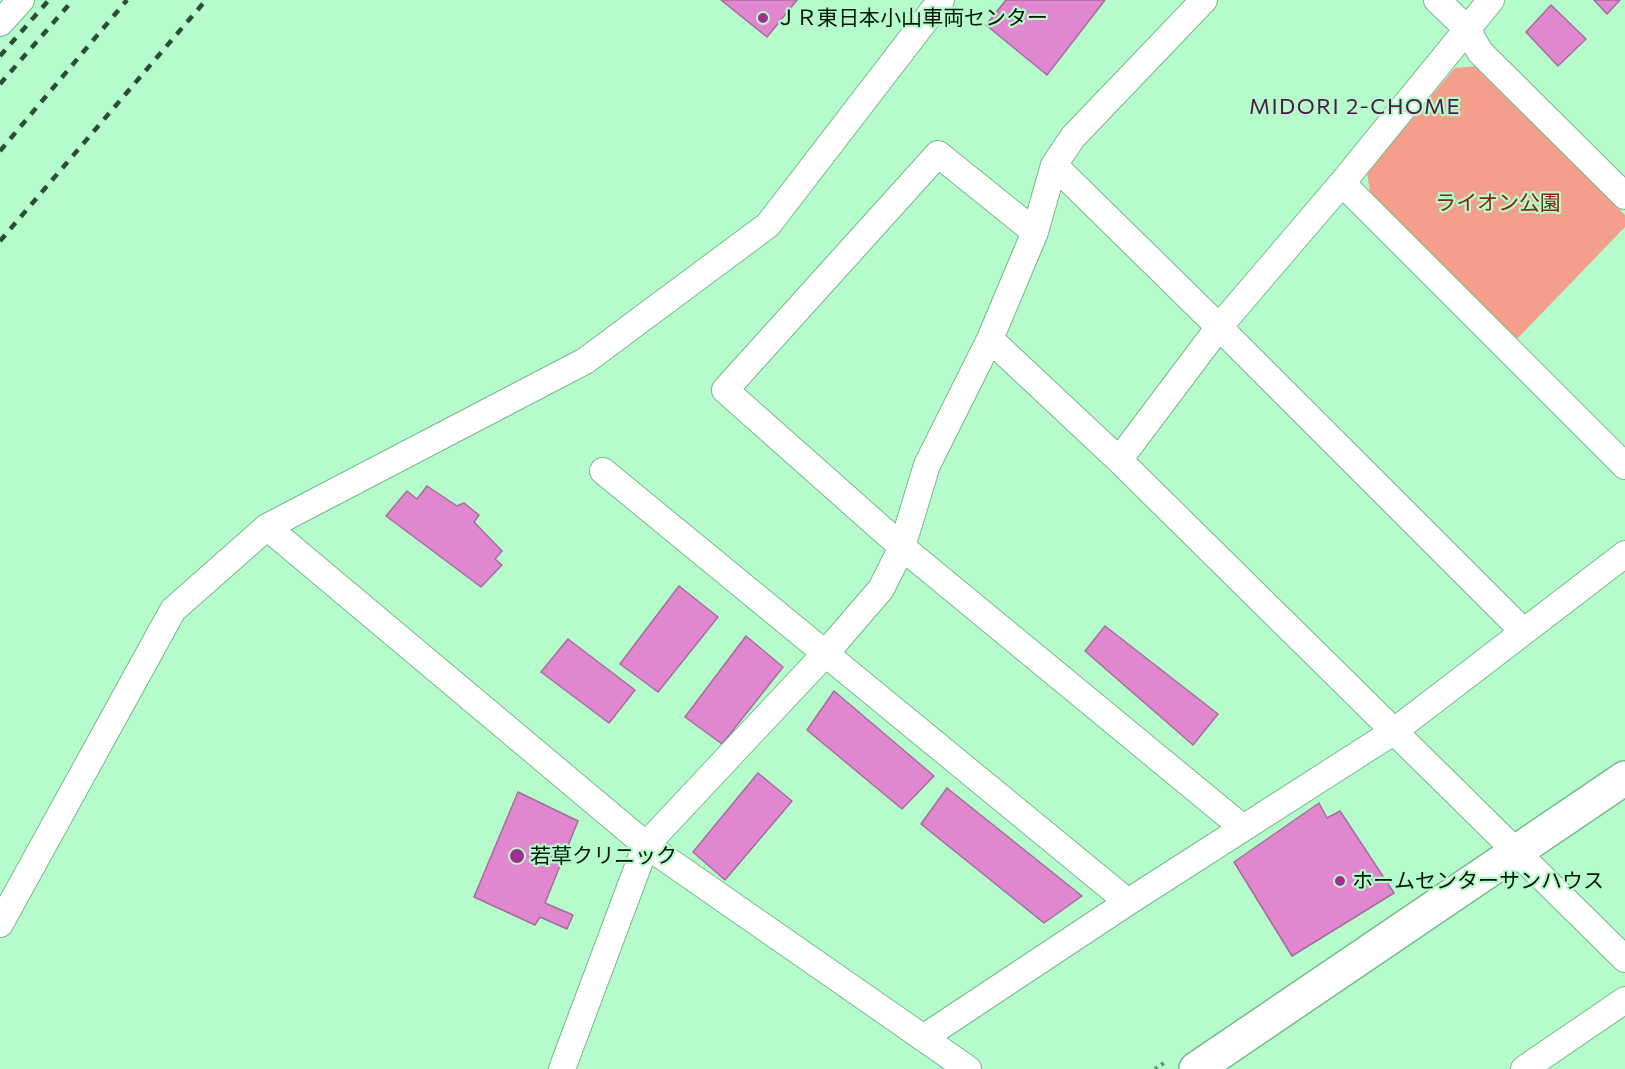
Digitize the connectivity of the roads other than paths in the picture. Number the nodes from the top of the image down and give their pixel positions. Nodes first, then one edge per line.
1 (21, 0) edge
2 (941, 0) edge
3 (1204, 0) edge
4 (1437, 0) edge
5 (1491, 0) edge
6 (0, 24) edge
7 (1467, 29) junction
8 (1054, 165) junction
9 (1342, 183) junction
10 (1625, 196) edge
11 (1035, 232) junction
12 (1219, 327) junction
13 (990, 339) junction
14 (1119, 460) junction
15 (1625, 466) edge
16 (603, 471) dead end
17 (267, 527) junction
18 (902, 547) junction
19 (1625, 554) edge
20 (1523, 631) junction
21 (825, 654) junction
22 (1393, 732) junction
23 (1625, 778) edge
24 (1243, 828) junction
25 (646, 846) junction
26 (1518, 852) junction
27 (1128, 902) junction
28 (0, 924) edge
29 (1625, 959) edge
30 (1625, 1000) edge
31 (923, 1038) junction
32 (562, 1069) edge
33 (968, 1069) edge
34 (1196, 1069) edge
35 (1524, 1069) edge

1 - 6 street
2 - 17 street
3 - 8 street
4 - 7 street
5 - 7 street
7 - 9 street
7 - 10 street
8 - 11 street
8 - 12 street
9 - 12 street
9 - 15 street
11 - 13 street
11 - 18 street
12 - 14 street
12 - 20 street
13 - 14 street
13 - 18 street
14 - 22 street
16 - 21 street
17 - 25 street
17 - 28 street
18 - 21 street
18 - 24 street
19 - 20 street
20 - 22 street
21 - 25 street
21 - 27 street
22 - 24 street
22 - 26 street
23 - 26 main road
24 - 27 street
25 - 31 street
25 - 32 street
26 - 29 street
26 - 34 main road
27 - 31 street
30 - 35 street
31 - 33 street

